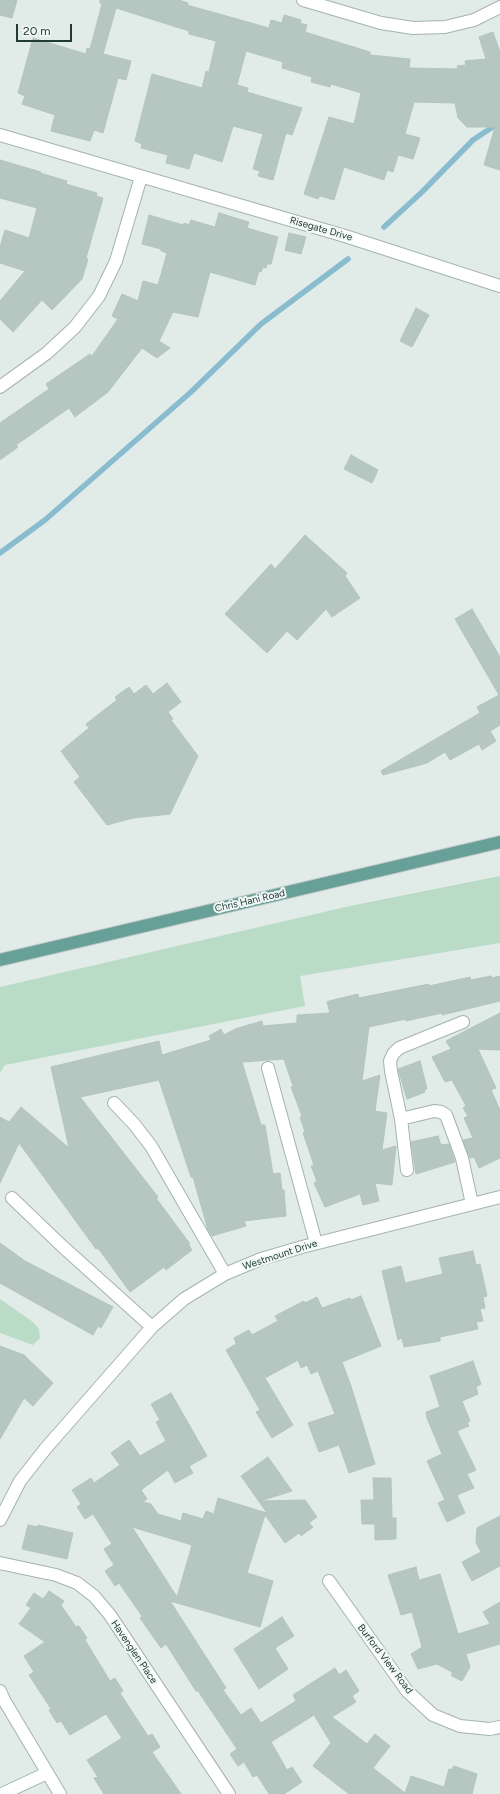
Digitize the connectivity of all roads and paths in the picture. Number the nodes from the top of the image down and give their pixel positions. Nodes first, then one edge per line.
1 (303, 0) edge
2 (500, 7) edge
3 (0, 134) edge
4 (141, 177) junction
5 (500, 286) edge
6 (0, 387) edge
7 (500, 842) edge
8 (0, 960) edge
9 (463, 1022) dead end
10 (268, 1068) dead end
11 (114, 1103) dead end
12 (401, 1119) junction
13 (407, 1170) dead end
14 (500, 1197) edge
15 (12, 1198) dead end
16 (472, 1204) junction
17 (316, 1243) junction
18 (225, 1274) junction
19 (152, 1326) junction
20 (1, 1513) edge
21 (0, 1563) edge
22 (329, 1581) dead end
23 (0, 1691) edge
24 (500, 1727) edge
25 (47, 1773) junction
26 (2, 1794) edge
27 (60, 1794) edge
28 (229, 1794) edge

1 - 2 street
3 - 4 street, Risegate Drive
4 - 5 street, Risegate Drive
4 - 6 street
7 - 8 main road, Chris Hani Road
9 - 12 street
10 - 17 street
11 - 18 street
12 - 13 street
12 - 16 street
14 - 16 street, Westmount Drive
15 - 19 street
16 - 17 street, Westmount Drive
17 - 18 street, Westmount Drive
18 - 19 street, Westmount Drive
19 - 20 street, Westmount Drive
21 - 28 street, Havenglen Place
22 - 24 street, Burford View Road
23 - 25 street
25 - 26 street
25 - 27 street

